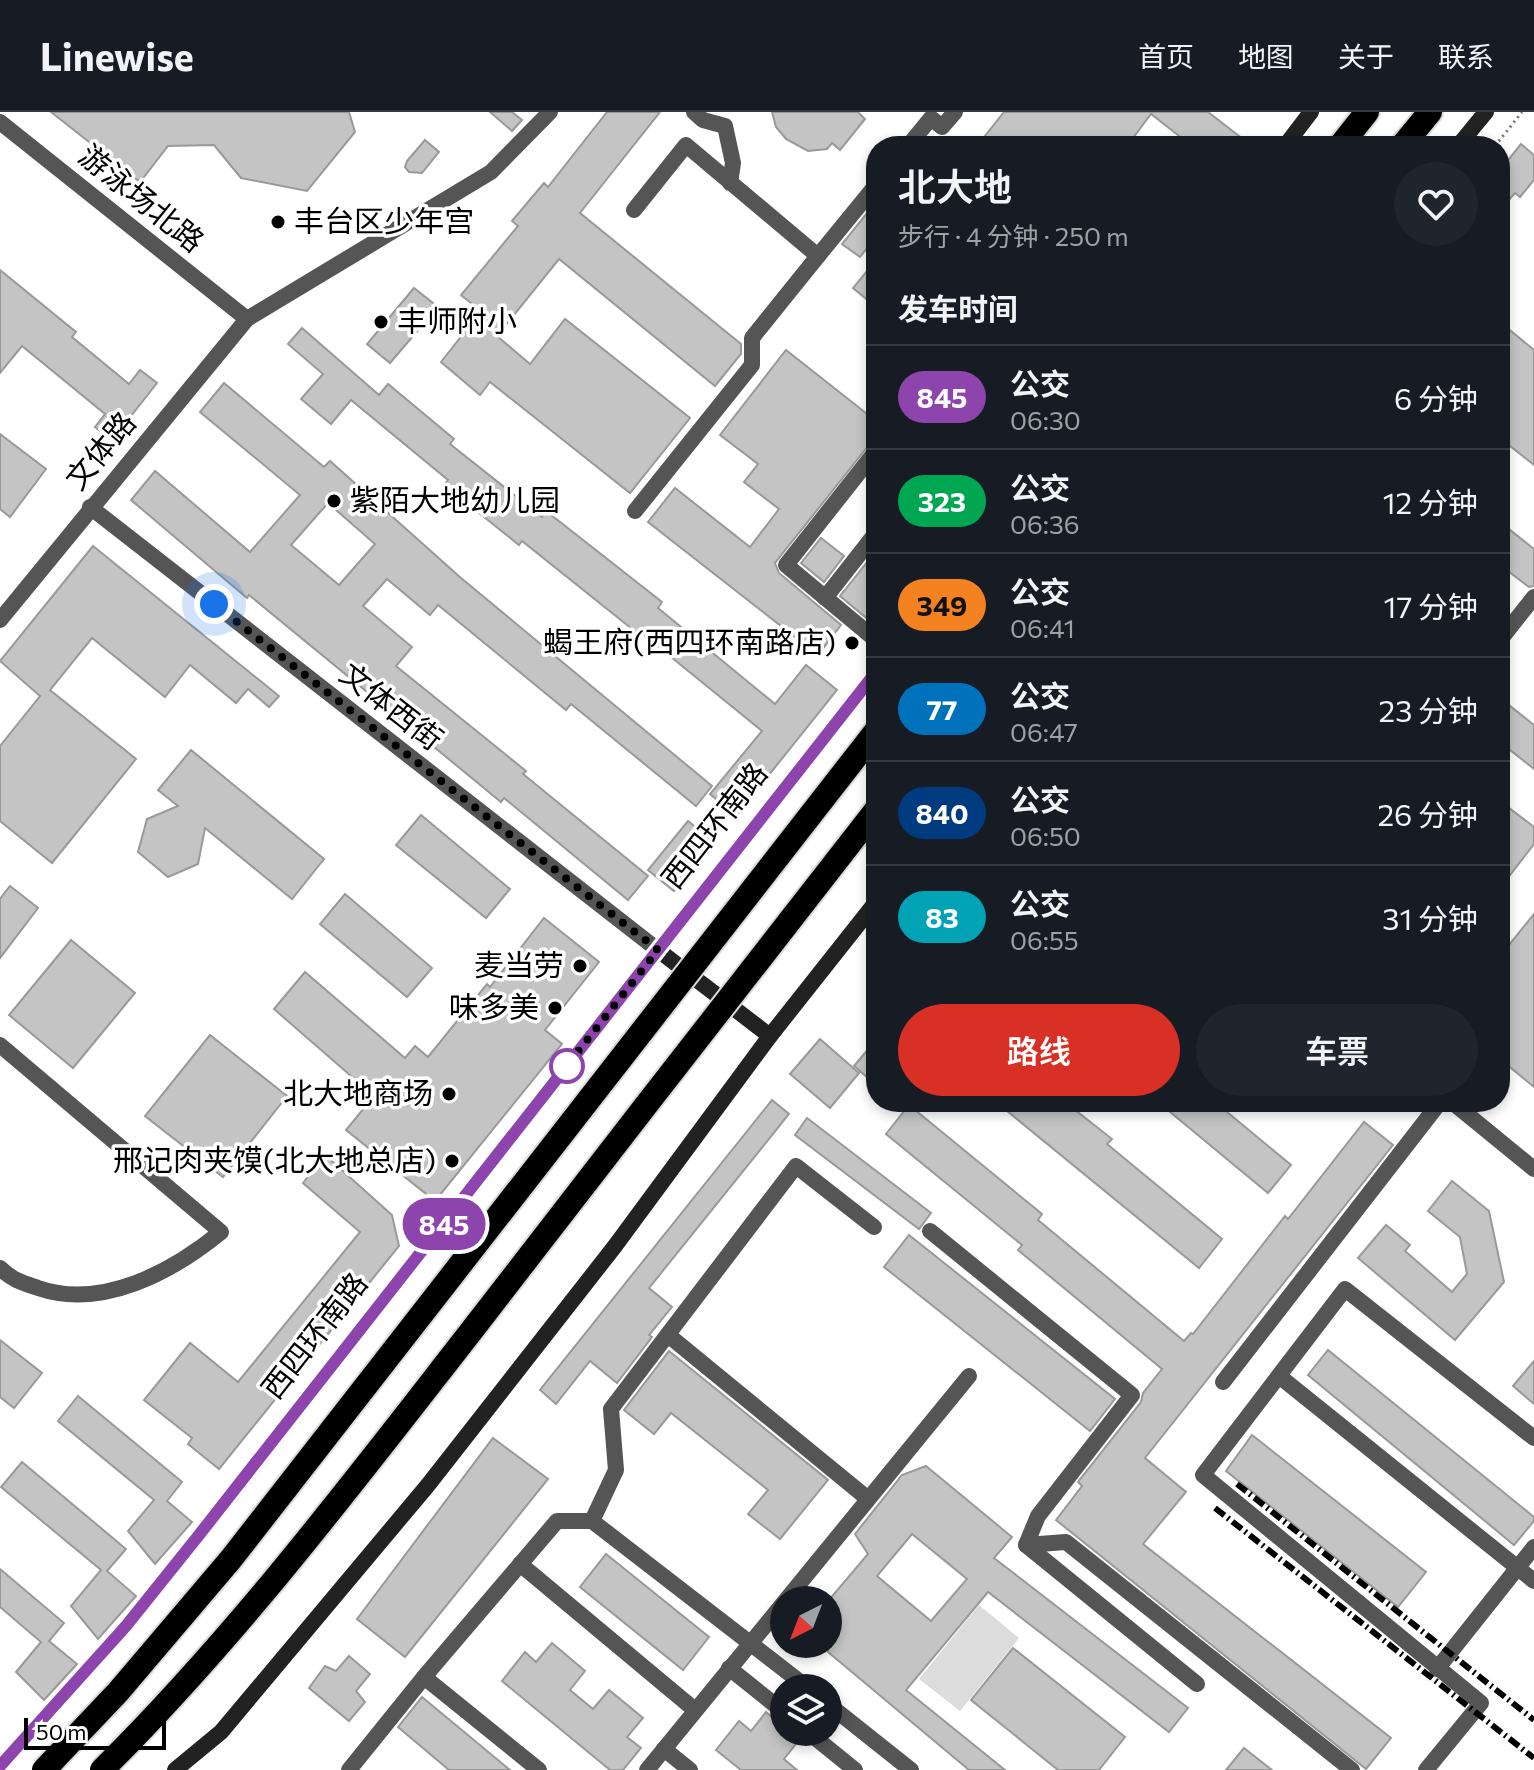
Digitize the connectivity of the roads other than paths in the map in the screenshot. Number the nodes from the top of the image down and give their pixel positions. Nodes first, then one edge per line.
1 (550, 112) edge
2 (694, 112) edge
3 (955, 112) edge
4 (1311, 112) edge
5 (1367, 112) edge
6 (1430, 112) edge
7 (1486, 112) edge
8 (724, 118) edge
9 (0, 122) edge
10 (916, 136) edge
11 (1293, 136) edge
12 (1348, 136) edge
13 (1410, 136) edge
14 (1466, 136) edge
15 (730, 183) junction
16 (866, 197) edge
17 (634, 210) dead end
18 (818, 256) junction
19 (247, 319) junction
20 (866, 464) edge
21 (90, 507) junction
22 (635, 511) dead end
23 (866, 546) edge
24 (1534, 597) edge
25 (825, 598) junction
26 (0, 620) edge
27 (1510, 627) edge
28 (866, 632) edge
29 (866, 684) edge
30 (866, 743) edge
31 (866, 743) edge
32 (866, 823) edge
33 (866, 823) edge
34 (866, 915) edge
35 (658, 950) junction
36 (687, 974) junction
37 (726, 1003) junction
38 (770, 1036) junction
39 (0, 1045) edge
40 (1432, 1112) edge
41 (1464, 1112) edge
42 (1534, 1169) edge
43 (874, 1227) dead end
44 (930, 1231) dead end
45 (0, 1268) edge
46 (668, 1335) junction
47 (969, 1376) dead end
48 (1279, 1376) junction
49 (1223, 1382) dead end
50 (1534, 1438) edge
51 (867, 1498) junction
52 (592, 1521) junction
53 (303, 1544) junction
54 (1026, 1545) junction
55 (1534, 1547) edge
56 (231, 1559) junction
57 (520, 1564) junction
58 (1518, 1568) junction
59 (1534, 1581) edge
60 (211, 1583) joint
61 (238, 1621) joint
62 (749, 1641) junction
63 (219, 1644) joint
64 (729, 1668) junction
65 (1437, 1669) junction
66 (790, 1674) edge
67 (424, 1677) junction
68 (1197, 1684) dead end
69 (770, 1701) edge
70 (695, 1710) junction
71 (842, 1715) edge
72 (825, 1746) edge
73 (664, 1749) junction
74 (0, 1766) edge
75 (42, 1770) edge
76 (103, 1770) edge
77 (175, 1770) edge
78 (349, 1770) edge
79 (539, 1770) edge
80 (647, 1770) edge
81 (690, 1770) edge
82 (855, 1770) edge
83 (911, 1770) edge
84 (1352, 1770) edge
85 (1426, 1770) edge

1 - 19 street, 文体路
2 - 8 street
3 - 10 street
4 - 11 street
5 - 12 highway
6 - 13 highway
7 - 14 street
8 - 15 street
9 - 19 street, 游泳场北路
15 - 17 street
15 - 18 street
16 - 18 street
18 - 22 street
19 - 21 street, 文体路
20 - 25 street
21 - 26 street, 文体路
21 - 35 street, 文体西街
23 - 25 street
24 - 27 street
25 - 28 street
29 - 35 street, 西四环南路
30 - 36 street
31 - 56 highway, bridge
32 - 37 street
33 - 53 highway, bridge
34 - 38 street
35 - 36 street
35 - 74 street, 西四环南路
36 - 37 street
36 - 56 street
37 - 38 street
37 - 53 street
38 - 77 street
39 - 45 street
40 - 49 street
41 - 42 street
43 - 46 street
44 - 54 street
46 - 51 street
46 - 52 street
47 - 51 street
48 - 50 street
48 - 58 street
48 - 65 street
51 - 62 street
52 - 57 street
52 - 62 street
53 - 61 highway, bridge
54 - 68 street
54 - 84 street
55 - 58 street
56 - 60 street
57 - 67 street
57 - 70 street
58 - 59 street
58 - 65 street
60 - 75 highway, bridge
61 - 63 street
62 - 64 street
62 - 66 street
63 - 76 highway, bridge
64 - 69 street
64 - 70 street
65 - 85 street
67 - 78 street
67 - 79 street
70 - 73 street
71 - 83 street
72 - 82 street
73 - 80 street
73 - 81 street

